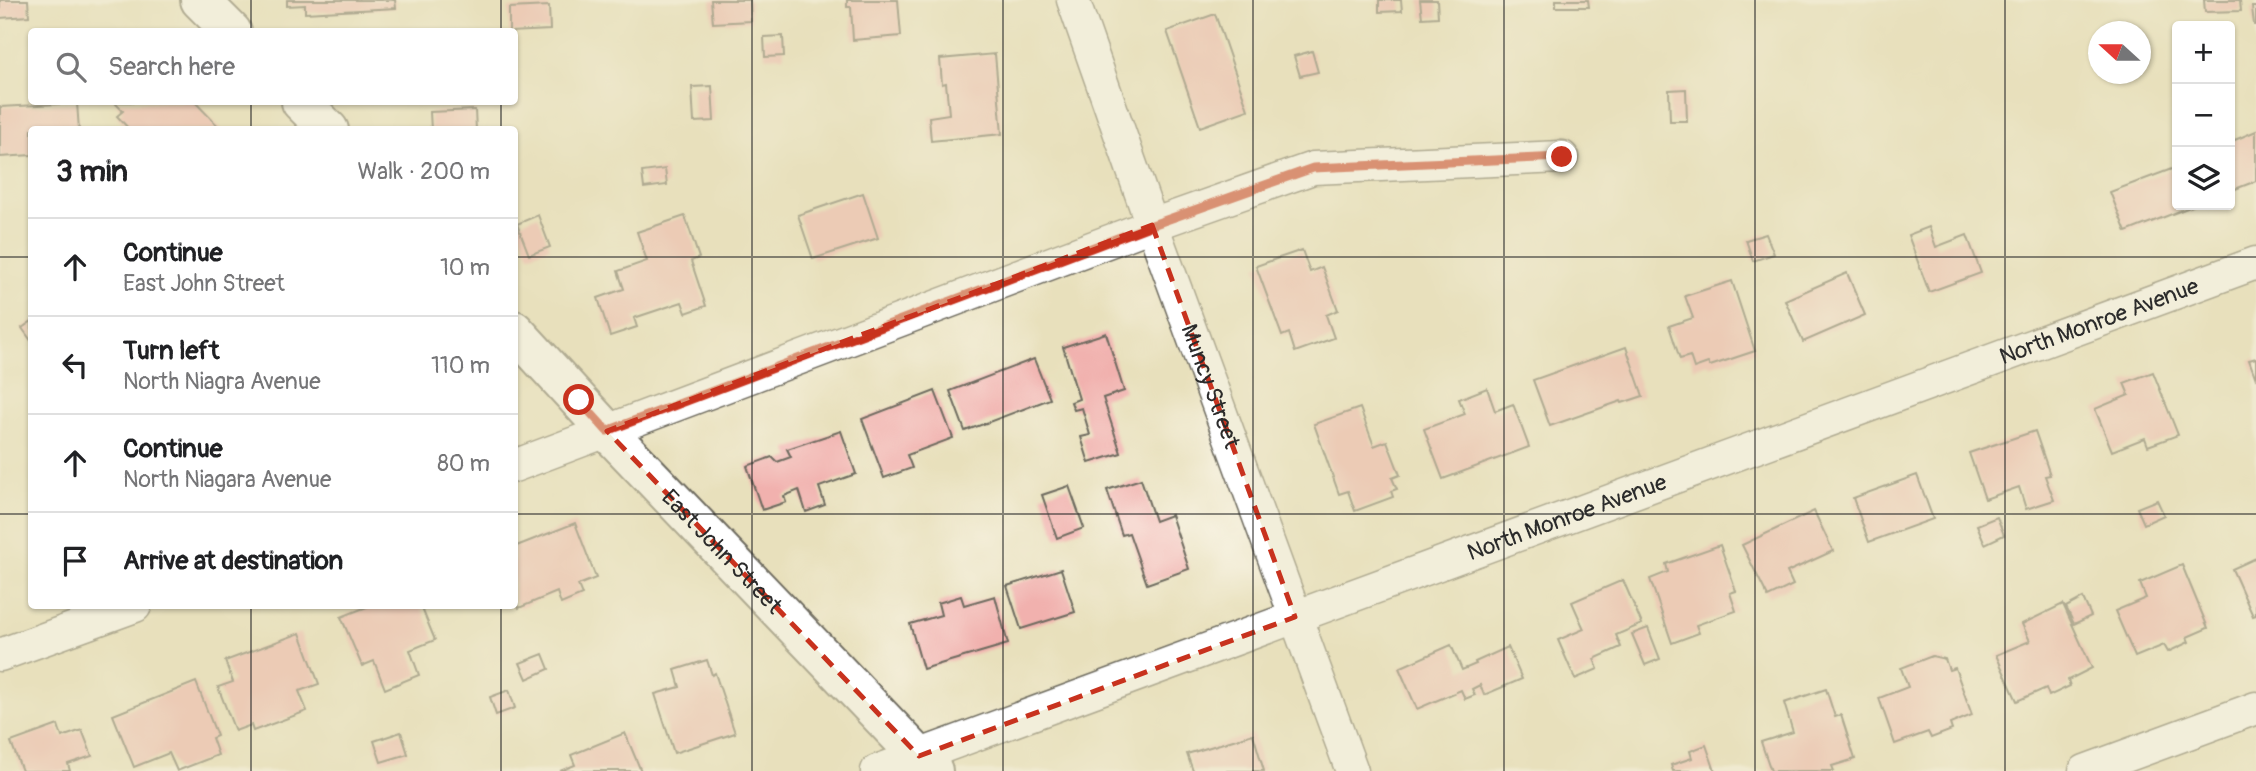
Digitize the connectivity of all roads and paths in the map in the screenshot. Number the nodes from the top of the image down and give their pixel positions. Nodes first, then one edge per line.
1 (200, 0) edge
2 (1073, 0) edge
3 (228, 28) edge
4 (304, 105) edge
5 (325, 126) edge
6 (1562, 157) dead end
7 (1152, 225) junction
8 (2256, 263) edge
9 (518, 334) edge
10 (607, 431) junction
11 (518, 464) edge
12 (127, 609) edge
13 (1295, 617) junction
14 (0, 655) edge
15 (2256, 708) edge
16 (926, 763) edge
17 (877, 771) edge
18 (1353, 771) edge
19 (2085, 771) edge

1 - 3 street
2 - 7 street, Muncy Street
4 - 5 street
6 - 7 street
7 - 10 street
7 - 13 street, Muncy Street
8 - 13 street, North Monroe Avenue
9 - 10 street, East John Street
10 - 11 street
10 - 16 street, East John Street
12 - 14 street
13 - 16 street, North Monroe Avenue
13 - 18 street, Muncy Street
15 - 19 street
16 - 17 street, North Monroe Avenue

